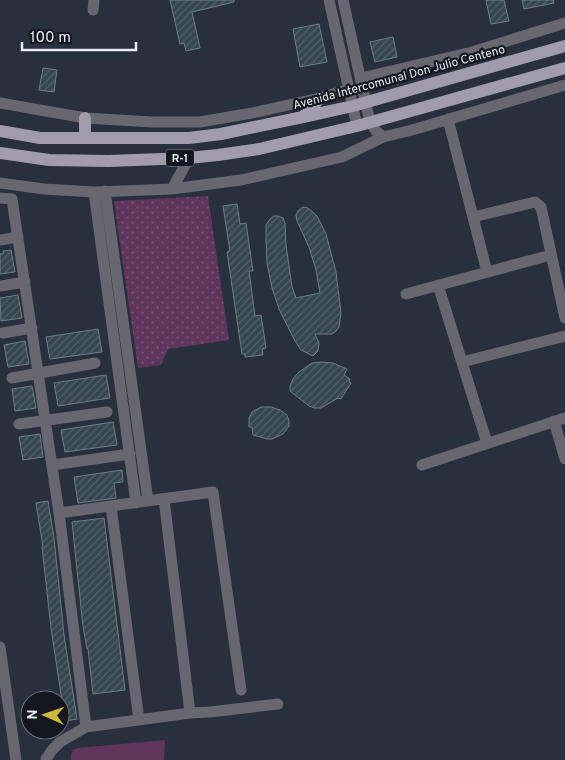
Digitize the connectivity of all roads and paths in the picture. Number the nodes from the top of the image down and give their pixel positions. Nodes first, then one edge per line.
1 (329, 0) edge
2 (343, 0) edge
3 (565, 23) edge
4 (565, 46) edge
5 (565, 68) edge
6 (360, 78) junction
7 (565, 86) edge
8 (349, 89) junction
9 (320, 98) junction
10 (366, 102) junction
11 (0, 103) edge
12 (353, 106) junction
13 (303, 117) junction
14 (85, 118) junction
15 (448, 119) junction
16 (370, 122) junction
17 (358, 126) junction
18 (0, 131) edge
19 (383, 137) junction
20 (85, 138) junction
21 (0, 153) edge
22 (189, 158) junction
23 (0, 183) edge
24 (172, 189) junction
25 (100, 192) junction
26 (0, 198) edge
27 (473, 217) junction
28 (18, 236) junction
29 (0, 240) edge
30 (551, 255) junction
31 (487, 272) junction
32 (25, 282) junction
33 (438, 285) junction
34 (0, 286) edge
35 (406, 294) dead end
36 (565, 318) edge
37 (32, 328) junction
38 (3, 333) dead end
39 (565, 336) edge
40 (462, 362) junction
41 (95, 363) dead end
42 (123, 363) junction
43 (39, 374) junction
44 (12, 378) dead end
45 (107, 412) dead end
46 (559, 419) edge
47 (46, 420) junction
48 (19, 424) dead end
49 (487, 443) junction
50 (130, 454) junction
51 (565, 459) edge
52 (52, 465) junction
53 (422, 465) dead end
54 (164, 499) junction
55 (142, 502) junction
56 (111, 506) junction
57 (60, 513) junction
58 (0, 647) edge
59 (1, 665) edge
60 (241, 690) dead end
61 (278, 704) dead end
62 (190, 713) junction
63 (139, 720) junction
64 (86, 728) junction
65 (16, 760) edge
66 (45, 760) edge

1 - 8 street
2 - 6 street
3 - 6 street, Avenida Intercomunal Don Julio Centeno
4 - 10 main road, Avenida Intercomunal Don Julio Centeno / R-1
5 - 16 main road, R-1
6 - 10 street
7 - 15 street
8 - 9 street, Avenida Intercomunal Don Julio Centeno
8 - 12 street
9 - 13 main road
9 - 14 street, Avenida Intercomunal Don Julio Centeno
10 - 12 main road, Avenida Intercomunal Don Julio Centeno / R-1
10 - 16 street
11 - 14 street, Avenida Intercomunal Don Julio Centeno
12 - 13 main road, Avenida Intercomunal Don Julio Centeno / R-1
12 - 17 street
13 - 20 main road, Avenida Intercomunal Don Julio Centeno / R-1
14 - 20 main road
15 - 19 street
15 - 27 street
16 - 17 main road, R-1
16 - 19 street
17 - 22 main road, R-1
18 - 20 main road, Avenida Intercomunal Don Julio Centeno / R-1
19 - 24 street
21 - 22 main road, R-1
22 - 24 street
23 - 25 street
24 - 25 street
25 - 42 street
26 - 28 street
27 - 30 street
27 - 31 street
28 - 29 street
28 - 32 street
30 - 31 street
30 - 36 street
31 - 33 street
32 - 34 street
32 - 37 street
33 - 35 street
33 - 40 street
37 - 38 street
37 - 43 street
39 - 40 street
40 - 49 street
41 - 43 street
42 - 50 street
42 - 55 street
43 - 44 street
43 - 47 street
45 - 47 street
46 - 49 street
46 - 51 street
47 - 48 street
47 - 52 street
49 - 53 street
50 - 52 street
50 - 55 street
52 - 57 street
54 - 55 street
54 - 60 street
54 - 62 street
55 - 56 street
56 - 57 street
56 - 63 street
57 - 64 street
58 - 59 street
59 - 65 street
61 - 62 street
62 - 63 street
63 - 64 street
64 - 66 street

